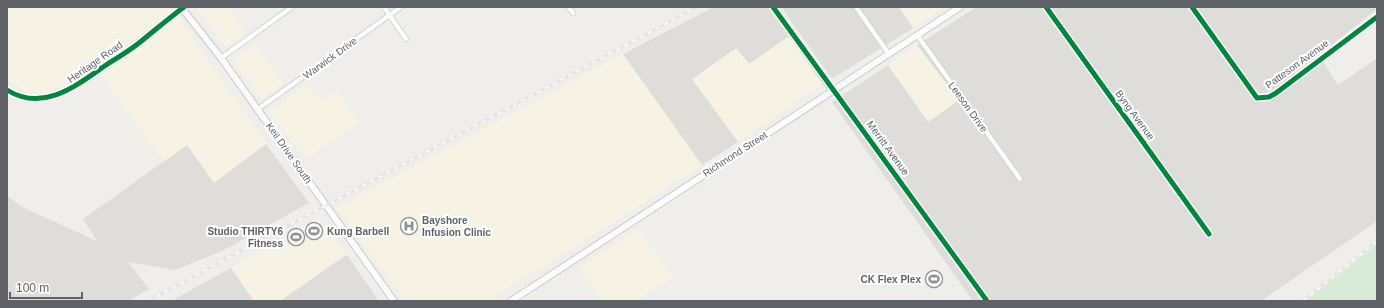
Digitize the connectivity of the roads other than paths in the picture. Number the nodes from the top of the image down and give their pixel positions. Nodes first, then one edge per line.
1 (183, 7) edge
2 (292, 7) edge
3 (384, 7) edge
4 (401, 7) edge
5 (568, 7) edge
6 (773, 7) edge
7 (856, 7) edge
8 (960, 7) edge
9 (1046, 7) edge
10 (1192, 7) edge
11 (573, 13) dead end
12 (390, 15) junction
13 (1377, 17) edge
14 (917, 35) junction
15 (406, 39) dead end
16 (890, 54) junction
17 (221, 58) junction
18 (7, 90) edge
19 (833, 92) junction
20 (258, 110) junction
21 (1020, 179) dead end
22 (1209, 234) dead end
23 (394, 301) edge
24 (511, 301) edge
25 (987, 301) edge

1 - 17 main road, Keil Drive South
1 - 18 street, Heritage Road
2 - 17 street
3 - 12 street
4 - 12 street, Warwick Drive
5 - 11 street
6 - 19 street, Merritt Avenue
7 - 16 street
8 - 14 main road, Richmond Street
9 - 22 street, Byng Avenue
10 - 13 street, Patteson Avenue
12 - 15 street
12 - 20 street, Warwick Drive
14 - 16 main road, Richmond Street
14 - 21 street, Leeson Drive
16 - 19 main road, Richmond Street
17 - 20 main road, Keil Drive South
19 - 24 main road, Richmond Street
19 - 25 street, Merritt Avenue
20 - 23 main road, Keil Drive South

